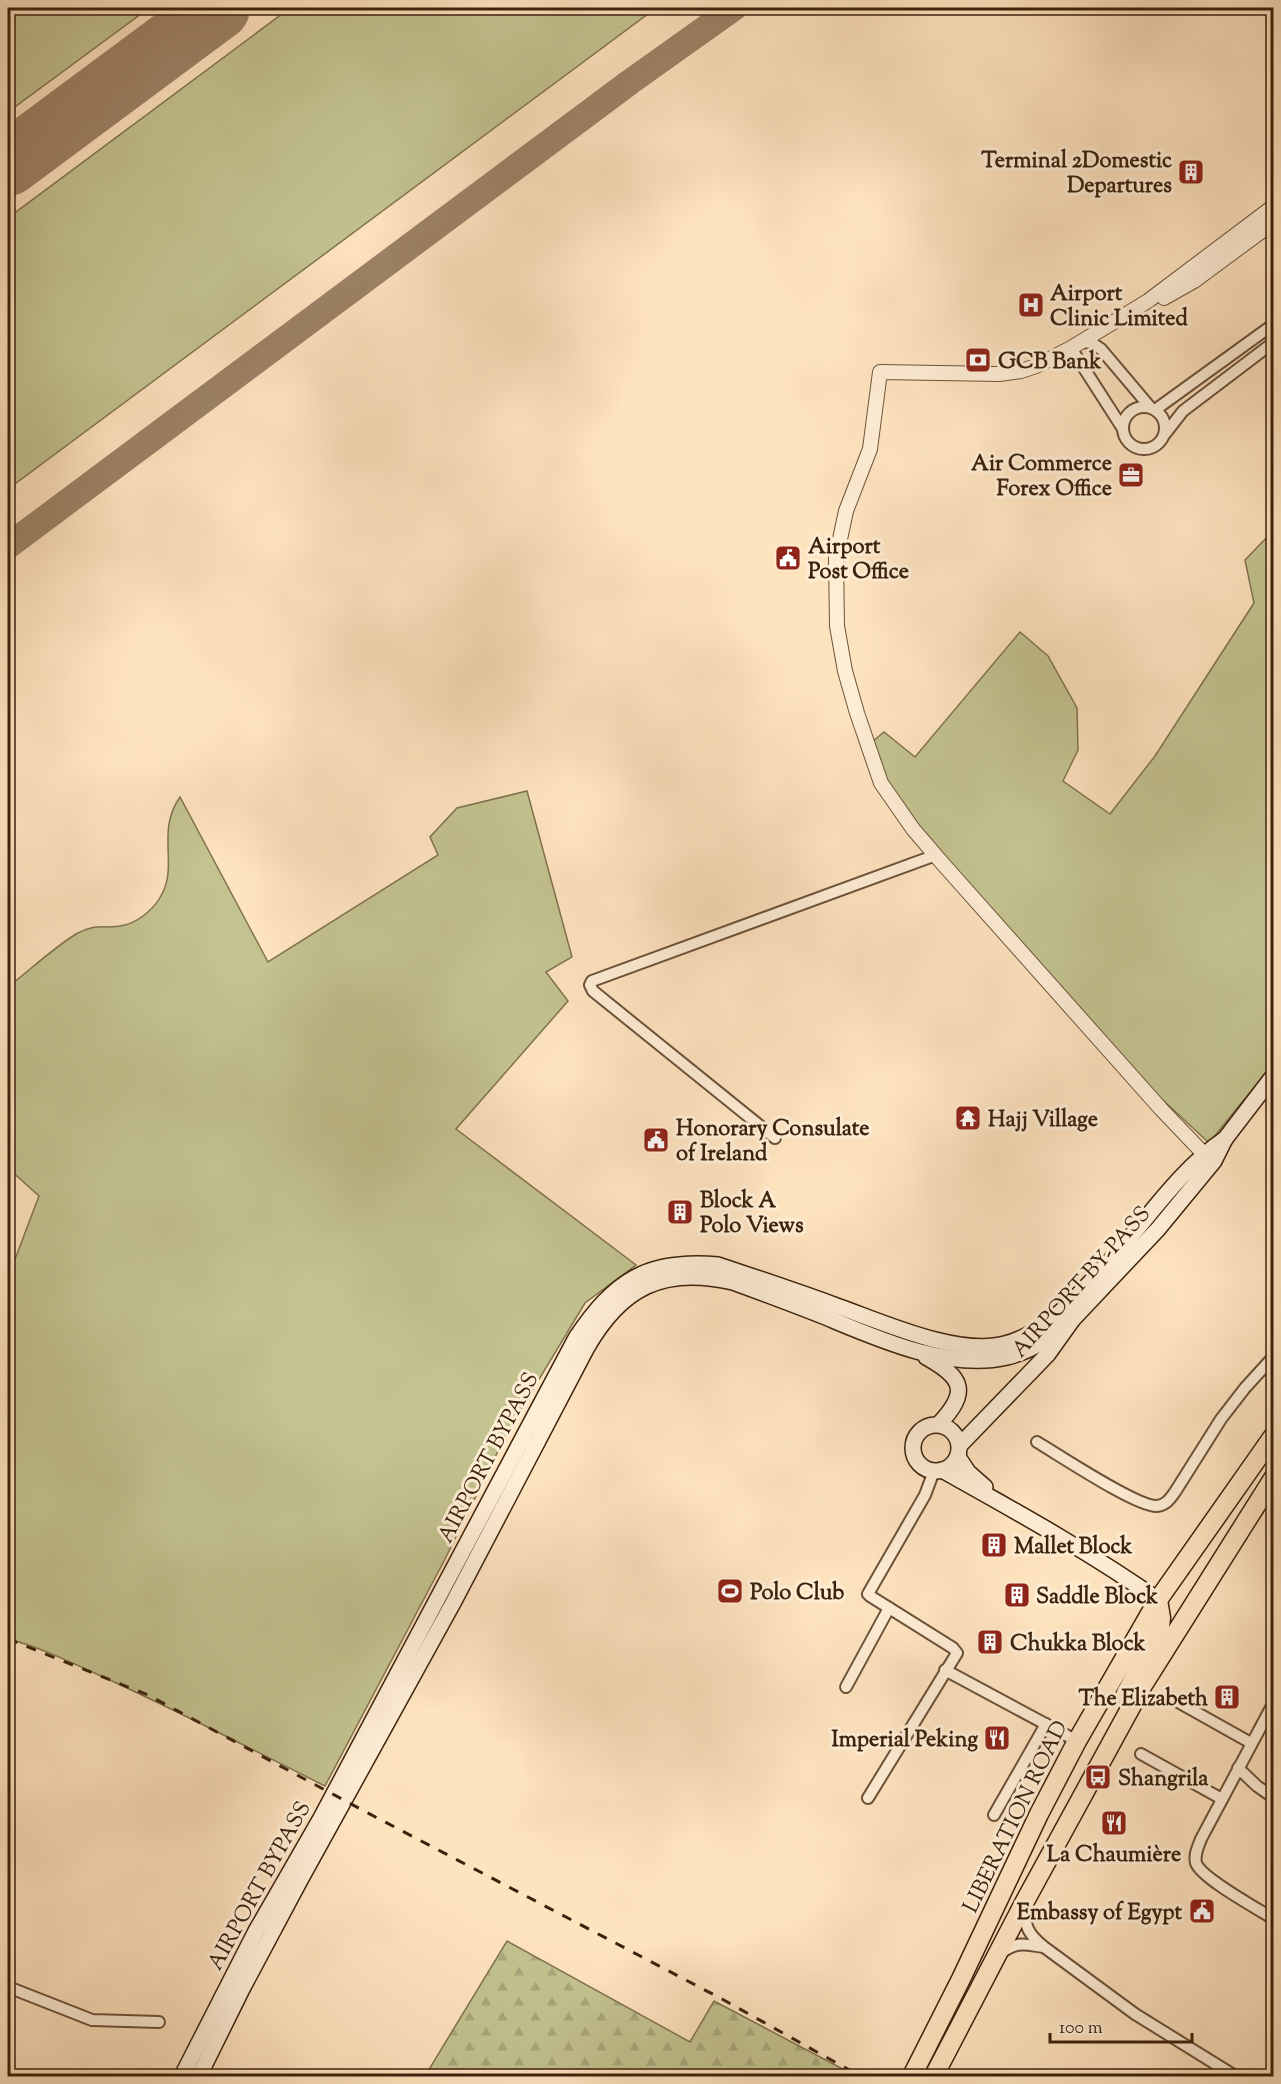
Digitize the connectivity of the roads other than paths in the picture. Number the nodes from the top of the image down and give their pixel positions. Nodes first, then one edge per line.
1 (1274, 206) edge
2 (1274, 222) edge
3 (1148, 301) junction
4 (1274, 324) edge
5 (1274, 342) edge
6 (1076, 345) junction
7 (1152, 408) junction
8 (1123, 429) junction
9 (1165, 434) junction
10 (936, 855) junction
11 (1273, 1077) edge
12 (775, 1138) dead end
13 (1208, 1157) junction
14 (1069, 1313) junction
15 (915, 1352) junction
16 (1274, 1356) edge
17 (939, 1424) junction
18 (1274, 1435) edge
19 (1037, 1442) dead end
20 (959, 1451) junction
21 (938, 1471) junction
22 (1274, 1477) edge
23 (1001, 1502) junction
24 (1158, 1600) junction
25 (889, 1608) junction
26 (945, 1670) junction
27 (846, 1687) dead end
28 (1169, 1697) dead end
29 (1274, 1702) edge
30 (1046, 1725) junction
31 (1117, 1731) junction
32 (1077, 1740) junction
33 (1251, 1743) junction
34 (1141, 1755) dead end
35 (1238, 1768) junction
36 (868, 1798) dead end
37 (1274, 1798) edge
38 (1222, 1799) junction
39 (994, 1815) dead end
40 (1024, 1903) junction
41 (1274, 1919) edge
42 (1044, 1947) junction
43 (997, 1956) junction
44 (8, 1988) edge
45 (159, 2022) dead end
46 (182, 2076) edge
47 (199, 2076) edge
48 (912, 2076) edge
49 (934, 2076) edge
50 (1235, 2076) edge

1 - 3 street
2 - 3 street
3 - 6 street
4 - 7 street
5 - 9 street
6 - 7 street
6 - 8 street
6 - 10 street
7 - 8 street
7 - 9 street
8 - 9 street
10 - 12 street
10 - 13 street
11 - 13 main road, AIRPORT BY-PASS
13 - 14 main road, AIRPORT BY-PASS
14 - 15 main road, AIRPORT BYPASS
14 - 20 main road, AIRPORT BY-PASS
14 - 46 main road, AIRPORT BYPASS
15 - 17 main road
15 - 47 main road, AIRPORT BYPASS
16 - 19 street
17 - 20 main road
17 - 21 main road
18 - 24 highway, LIBERATION ROAD
20 - 21 main road
20 - 23 main road
21 - 23 main road
21 - 25 street
22 - 31 highway, LIBERATION ROAD
23 - 24 main road
24 - 31 highway
24 - 32 highway, LIBERATION ROAD
25 - 26 street
25 - 27 street
26 - 30 street
26 - 36 street
28 - 33 street
29 - 33 street
30 - 32 street
30 - 39 street
31 - 40 highway, LIBERATION ROAD
32 - 48 highway, LIBERATION ROAD
33 - 35 street
34 - 38 street
35 - 37 street
35 - 38 street
38 - 41 street
40 - 42 street
40 - 43 highway, LIBERATION ROAD
42 - 43 street
42 - 50 street
43 - 49 highway, LIBERATION ROAD
44 - 45 street

